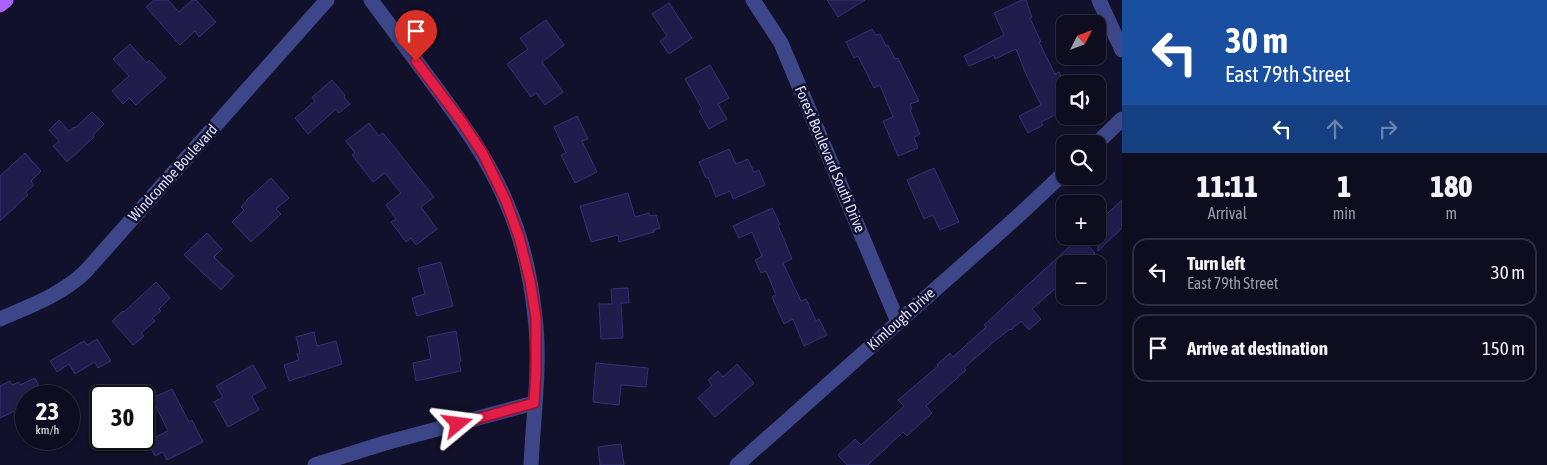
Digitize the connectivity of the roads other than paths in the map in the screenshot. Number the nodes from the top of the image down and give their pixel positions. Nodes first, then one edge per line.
1 (6, 0) edge
2 (327, 0) edge
3 (371, 0) edge
4 (753, 0) edge
5 (1099, 0) edge
6 (0, 5) edge
7 (1122, 50) edge
8 (1122, 120) edge
9 (1106, 135) edge
10 (1056, 180) edge
11 (0, 319) edge
12 (898, 322) junction
13 (534, 403) junction
14 (314, 465) edge
15 (531, 465) edge
16 (737, 465) edge

1 - 6 main road
2 - 11 street, Windcombe Boulevard
3 - 13 street
4 - 12 street, Forest Boulevard South Drive
5 - 7 street
8 - 9 street
10 - 12 street, Kimlough Drive
12 - 16 street, Kimlough Drive
13 - 14 street
13 - 15 street

